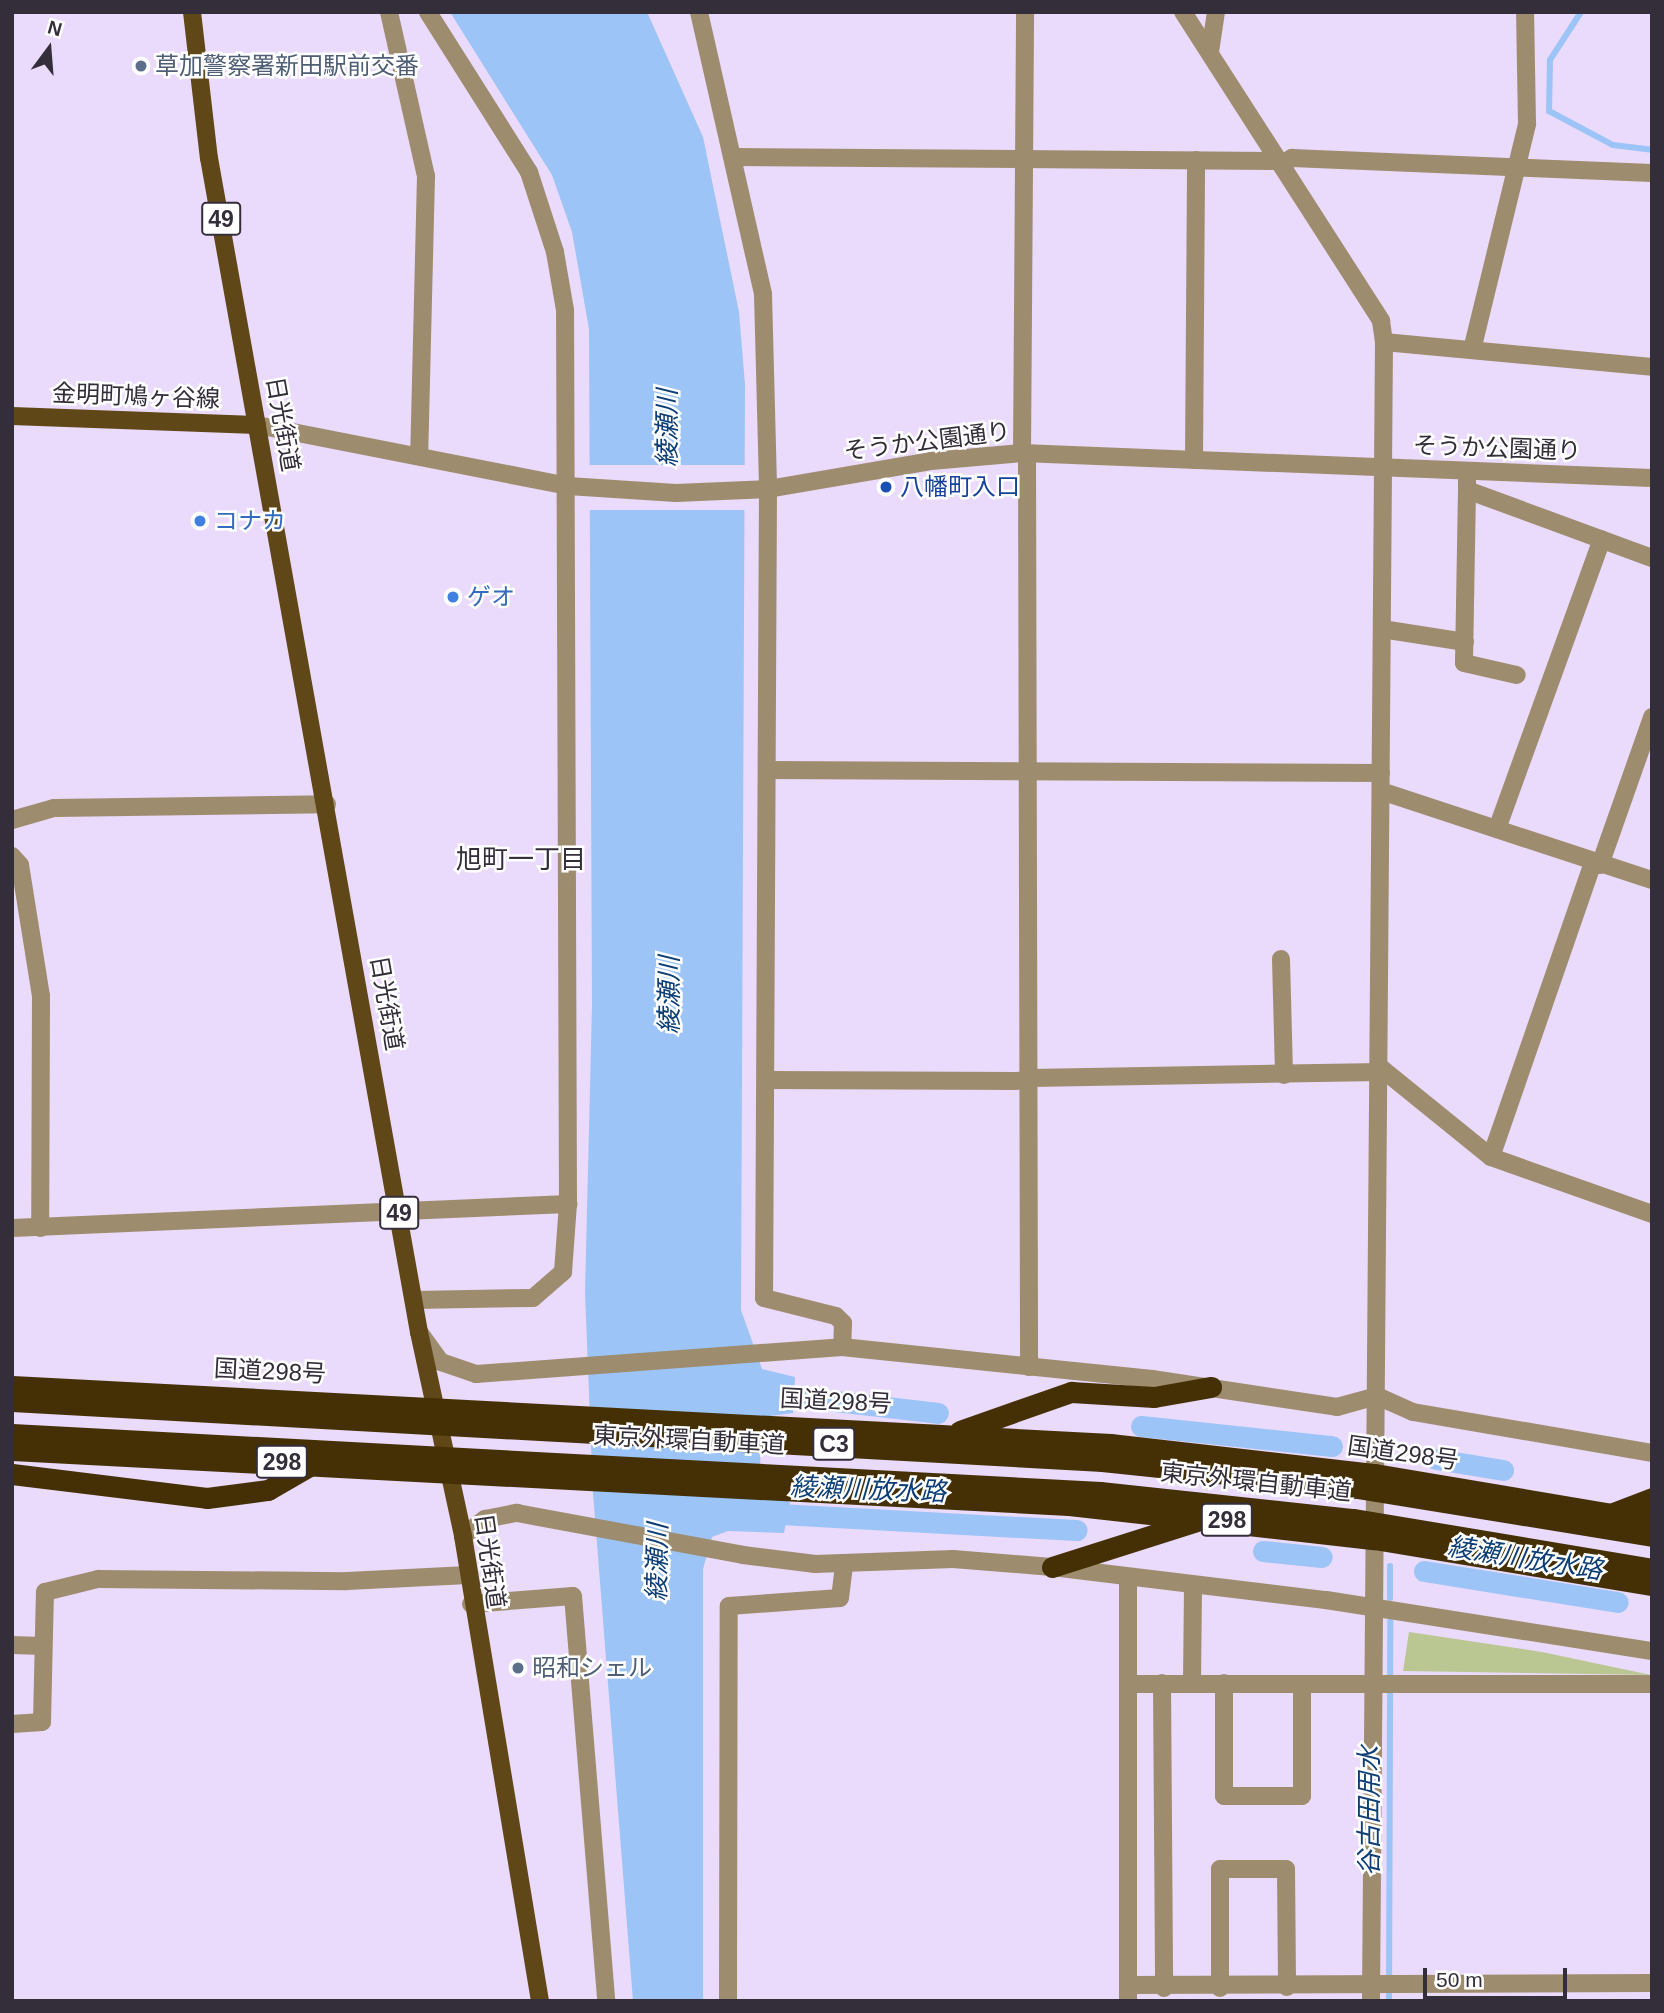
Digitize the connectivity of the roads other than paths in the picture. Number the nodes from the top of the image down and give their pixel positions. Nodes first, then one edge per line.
1 (192, 12) edge
2 (389, 12) edge
3 (428, 12) edge
4 (699, 12) edge
5 (1025, 12) edge
6 (1184, 12) edge
7 (1216, 12) edge
8 (1525, 12) edge
9 (1210, 52) junction
10 (734, 157) junction
11 (1024, 158) junction
12 (1196, 160) junction
13 (1281, 162) junction
14 (1517, 167) junction
15 (1652, 173) edge
16 (1384, 342) junction
17 (1472, 350) junction
18 (1652, 367) edge
19 (12, 416) edge
20 (257, 425) junction
21 (419, 453) junction
22 (1025, 453) junction
23 (1194, 460) junction
24 (1380, 467) junction
25 (1652, 478) edge
26 (1467, 481) junction
27 (577, 487) junction
28 (763, 489) junction
29 (1602, 538) junction
30 (1652, 558) edge
31 (1381, 629) junction
32 (1465, 642) junction
33 (1517, 675) dead end
34 (1652, 717) edge
35 (767, 770) junction
36 (1026, 773) junction
37 (1381, 782) junction
38 (327, 804) junction
39 (12, 820) edge
40 (1497, 829) junction
41 (12, 856) edge
42 (1596, 864) junction
43 (1652, 880) edge
44 (1281, 959) dead end
45 (1381, 1070) junction
46 (1284, 1075) junction
47 (767, 1080) junction
48 (1031, 1080) junction
49 (1491, 1157) junction
50 (568, 1204) junction
51 (399, 1214) junction
52 (1652, 1214) edge
53 (12, 1228) edge
54 (40, 1228) junction
55 (414, 1300) junction
56 (419, 1332) junction
57 (842, 1347) junction
58 (1029, 1367) junction
59 (12, 1385) edge
60 (1211, 1387) junction
61 (1377, 1396) junction
62 (12, 1401) edge
63 (436, 1405) junction
64 (12, 1434) edge
65 (951, 1434) junction
66 (12, 1450) edge
67 (1652, 1453) edge
68 (315, 1463) junction
69 (451, 1469) junction
70 (12, 1474) edge
71 (1375, 1474) junction
72 (1652, 1498) edge
73 (1613, 1513) junction
74 (1206, 1518) junction
75 (1652, 1521) edge
76 (463, 1536) junction
77 (1652, 1536) edge
78 (1374, 1539) junction
79 (844, 1563) junction
80 (1052, 1567) junction
81 (468, 1575) junction
82 (1128, 1577) junction
83 (1650, 1584) edge
84 (1193, 1585) junction
85 (471, 1604) junction
86 (1372, 1606) junction
87 (12, 1645) edge
88 (42, 1646) junction
89 (1652, 1651) edge
90 (1369, 1682) junction
91 (1192, 1683) junction
92 (1128, 1684) junction
93 (1161, 1684) junction
94 (1224, 1684) junction
95 (1302, 1684) junction
96 (1652, 1684) edge
97 (12, 1724) edge
98 (1652, 1983) edge
99 (1287, 1987) junction
100 (1164, 1988) junction
101 (1220, 1988) junction
102 (1544, 1992) edge
103 (1128, 1993) edge
104 (1371, 1994) edge
105 (540, 2001) edge
106 (606, 2001) edge
107 (728, 2001) edge

1 - 20 main road, 日光街道 / 49
2 - 21 street
3 - 27 street
4 - 10 street
5 - 11 street
6 - 9 street
7 - 9 street
8 - 14 street
9 - 13 street
10 - 11 street
10 - 28 street
11 - 12 street
11 - 22 street
12 - 13 street
12 - 23 street
13 - 14 street
13 - 16 street
14 - 15 street
14 - 17 street
16 - 17 street
16 - 24 street
17 - 18 street
19 - 20 main road, 金明町鳩ヶ谷線
20 - 21 street, そうか公園通り
20 - 38 main road, 日光街道 / 49
21 - 27 street, そうか公園通り
22 - 23 street, そうか公園通り
22 - 28 street, そうか公園通り
22 - 36 street
23 - 24 street, そうか公園通り
24 - 26 street, そうか公園通り
24 - 31 street
25 - 26 street, そうか公園通り
26 - 29 street
26 - 32 street
27 - 28 street, そうか公園通り
27 - 50 street
28 - 35 street
29 - 30 street
29 - 40 street
31 - 32 street
31 - 37 street
32 - 33 street
34 - 42 street
35 - 36 street
35 - 47 street
36 - 37 street
36 - 48 street
37 - 40 street
37 - 45 street
38 - 39 street
38 - 51 main road, 日光街道 / 49
40 - 42 street
41 - 54 street
42 - 43 street
42 - 49 street
44 - 46 street
45 - 46 street
45 - 49 street
45 - 61 street
46 - 48 street
47 - 48 street
47 - 57 street
48 - 58 street
49 - 52 street
50 - 51 street
50 - 55 street
51 - 54 street
51 - 55 main road, 日光街道 / 49
53 - 54 street
55 - 56 main road, 日光街道 / 49
56 - 57 street
56 - 63 main road, 日光街道 / 49
57 - 58 street
58 - 60 street
59 - 63 highway, 国道298号
60 - 61 street
60 - 65 highway
61 - 67 street
61 - 71 street
62 - 77 highway, 東京外環自動車道 / C3, bridge
63 - 65 highway, 国道298号
63 - 69 main road, 日光街道 / 49
64 - 83 highway, 東京外環自動車道 / C3, bridge
65 - 71 highway, 国道298号
66 - 68 highway, 298
68 - 69 highway, 298
68 - 70 highway
69 - 74 highway, 298
69 - 76 main road, 日光街道 / 49
71 - 73 highway, 国道298号
71 - 78 street
72 - 73 highway
73 - 75 highway, 国道298号
74 - 78 highway, 298
74 - 80 highway
76 - 79 street
76 - 81 main road, 日光街道 / 49
78 - 83 highway, 298
78 - 86 street
79 - 80 street
79 - 107 street
80 - 82 street
81 - 85 main road, 日光街道 / 49
81 - 88 street
82 - 84 street
82 - 92 street
84 - 86 street
84 - 91 street
85 - 105 main road, 日光街道 / 49
85 - 106 street
86 - 89 street
86 - 90 street
87 - 88 street
88 - 97 street
90 - 95 street
90 - 96 street
90 - 104 street
91 - 93 street
91 - 94 street
92 - 93 street
92 - 103 street
93 - 100 street
94 - 95 street
94 - 95 street
98 - 102 street
99 - 101 street
99 - 101 street
99 - 104 street
100 - 101 street
100 - 103 street
102 - 104 street

